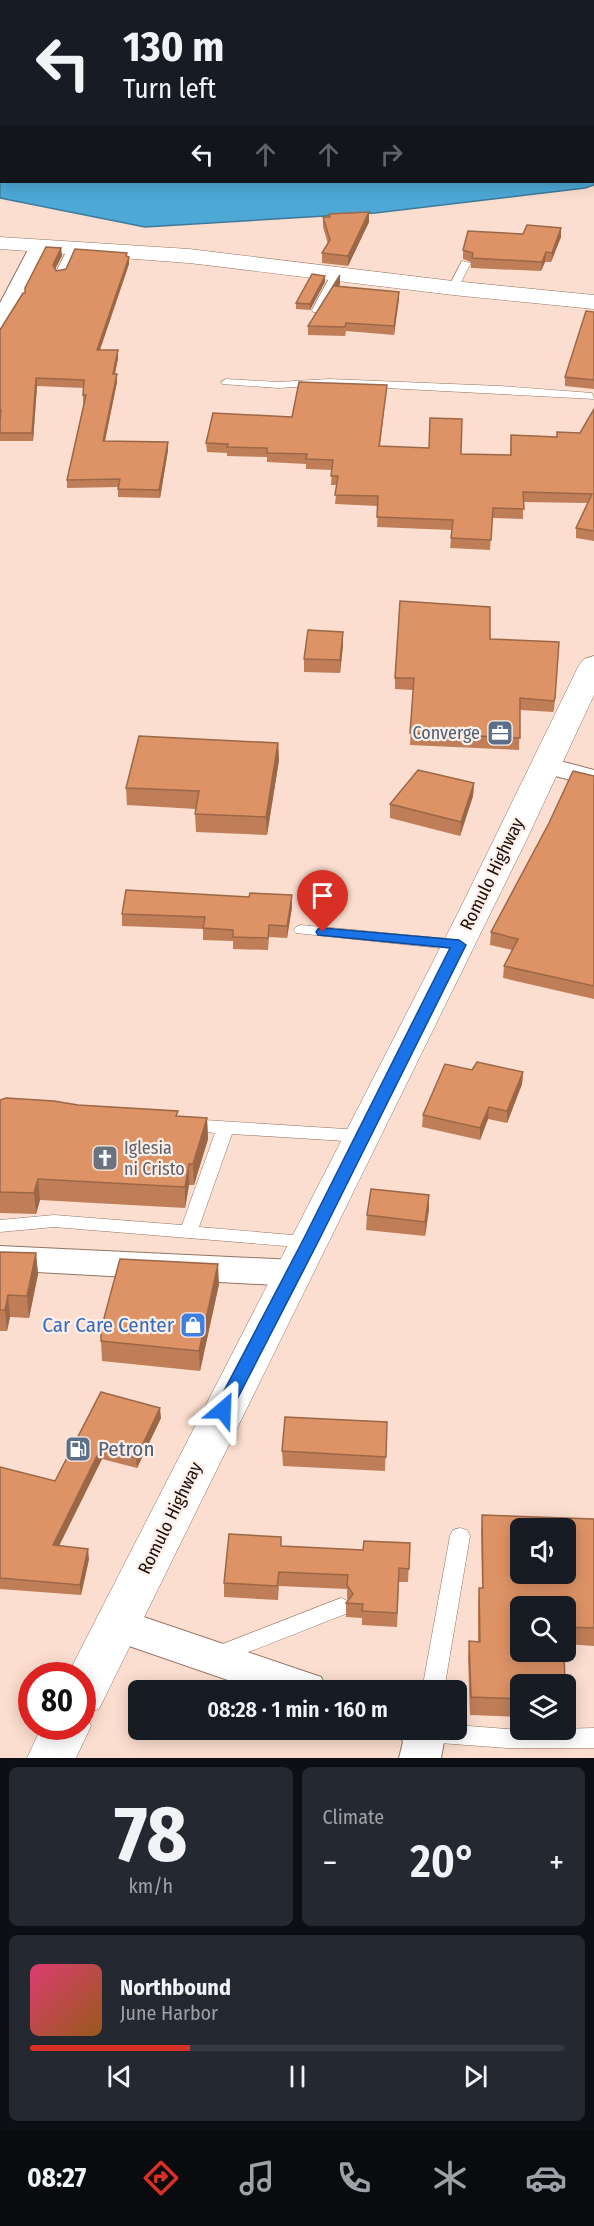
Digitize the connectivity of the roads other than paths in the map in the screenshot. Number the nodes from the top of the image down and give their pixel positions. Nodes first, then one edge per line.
1 (0, 243) edge
2 (39, 246) junction
3 (72, 248) junction
4 (466, 263) edge
5 (337, 273) junction
6 (60, 274) edge
7 (453, 288) junction
8 (594, 302) edge
9 (317, 310) edge
10 (0, 322) edge
11 (226, 382) dead end
12 (592, 396) dead end
13 (594, 665) edge
14 (545, 765) junction
15 (594, 778) edge
16 (301, 930) dead end
17 (459, 945) junction
18 (169, 1124) edge
19 (225, 1128) junction
20 (361, 1136) junction
21 (0, 1226) edge
22 (189, 1231) junction
23 (0, 1258) edge
24 (302, 1258) junction
25 (460, 1536) dead end
26 (341, 1607) dead end
27 (117, 1625) junction
28 (212, 1657) junction
29 (96, 1666) edge
30 (278, 1680) edge
31 (435, 1680) edge
32 (467, 1738) edge
33 (594, 1738) edge
34 (60, 1740) edge
35 (51, 1758) edge

1 - 2 main road
2 - 3 main road
2 - 10 street
3 - 5 main road
3 - 6 lane
4 - 7 lane
5 - 7 main road
5 - 9 lane
7 - 8 main road
11 - 12 lane
13 - 14 main road, Romulo Highway
14 - 15 street
14 - 17 main road, Romulo Highway
16 - 17 lane
17 - 20 main road, Romulo Highway
18 - 19 lane
19 - 20 lane
19 - 22 lane
20 - 24 main road, Romulo Highway
21 - 22 lane
22 - 24 lane
23 - 24 street
24 - 27 main road, Romulo Highway
25 - 31 lane
26 - 28 lane
27 - 28 street
27 - 29 main road, Romulo Highway
28 - 30 street
32 - 33 lane
34 - 35 main road

